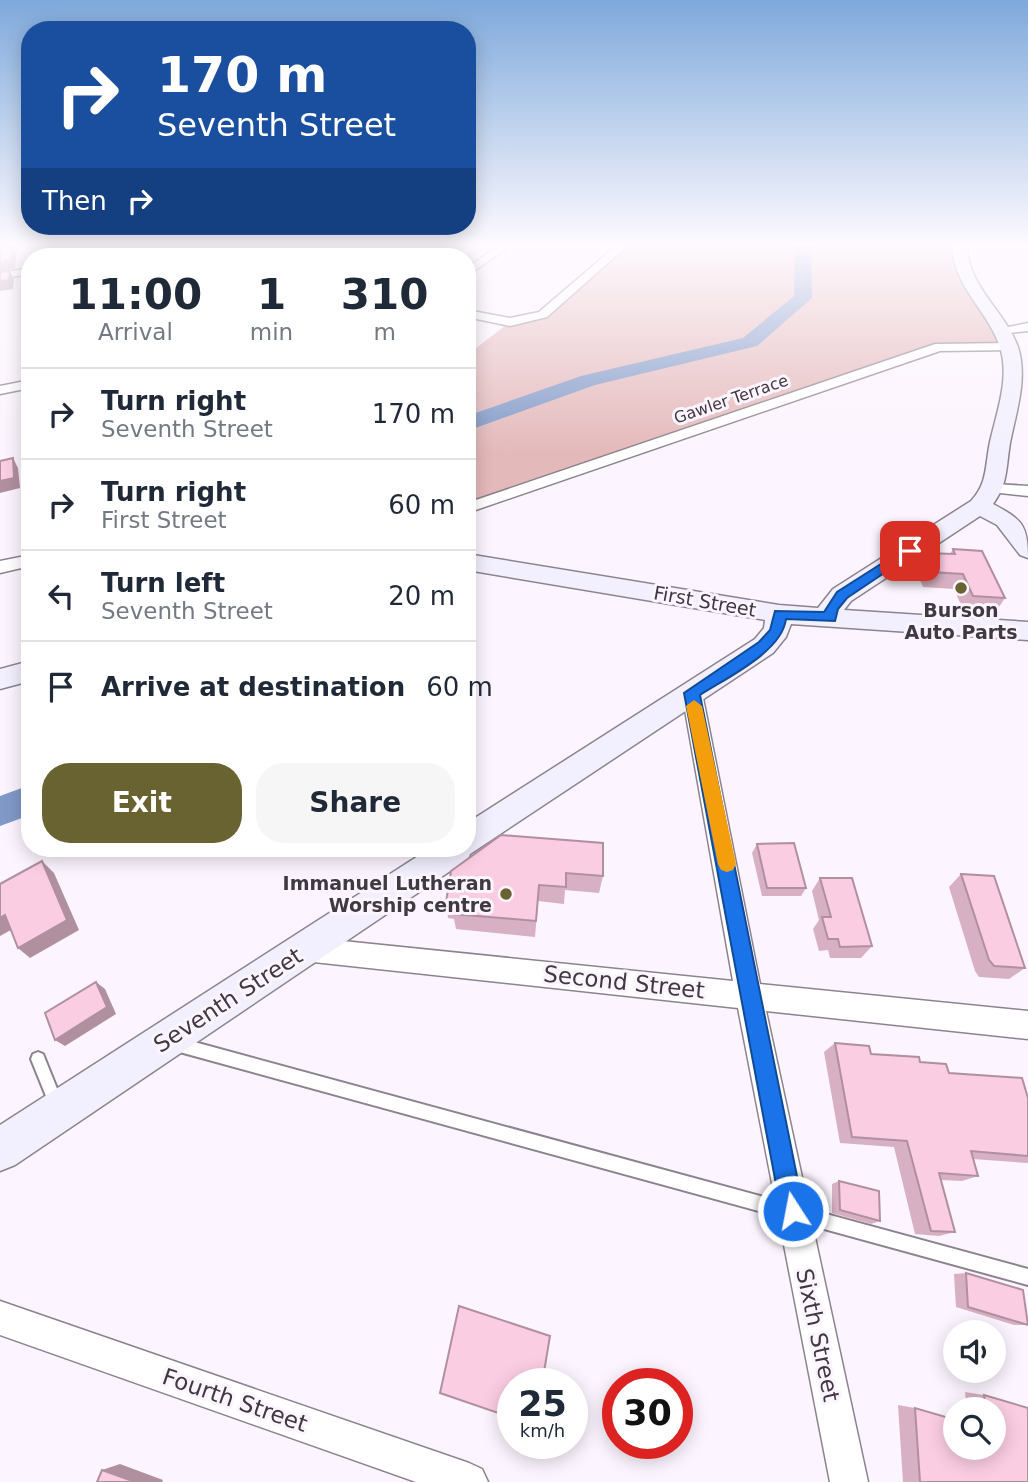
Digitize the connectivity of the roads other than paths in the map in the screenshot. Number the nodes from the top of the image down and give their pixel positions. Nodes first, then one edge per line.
1 (477, 315) edge
2 (540, 315) edge
3 (991, 315) edge
4 (1028, 327) edge
5 (1004, 338) junction
6 (21, 386) edge
7 (0, 390) edge
8 (996, 489) junction
9 (1028, 491) edge
10 (476, 505) edge
11 (979, 506) junction
12 (1028, 550) edge
13 (21, 562) edge
14 (476, 564) edge
15 (0, 567) edge
16 (779, 614) junction
17 (830, 617) junction
18 (1028, 631) edge
19 (21, 673) edge
20 (0, 679) edge
21 (692, 693) junction
22 (476, 835) edge
23 (444, 857) edge
24 (304, 949) junction
25 (749, 995) junction
26 (1028, 1025) edge
27 (165, 1041) junction
28 (38, 1059) dead end
29 (59, 1111) junction
30 (0, 1150) edge
31 (793, 1211) junction
32 (1028, 1277) edge
33 (0, 1318) edge
34 (469, 1482) edge
35 (849, 1482) edge

1 - 2 street
3 - 5 main road
4 - 5 street, Gawler Terrace
5 - 8 main road
5 - 10 street, Gawler Terrace
6 - 7 street
8 - 9 street
8 - 11 main road
11 - 12 main road
11 - 17 main road
13 - 15 street
14 - 16 main road, First Street
16 - 17 main road, First Street
16 - 21 main road
17 - 18 main road, First Street
19 - 20 main road
21 - 22 main road
21 - 25 street, Sixth Street
23 - 24 main road, Seventh Street
24 - 25 street, Second Street
24 - 27 main road, Seventh Street
25 - 26 street, Second Street
25 - 31 street, Sixth Street
27 - 29 main road, Seventh Street
27 - 31 lane
28 - 29 lane
29 - 30 main road, Seventh Street
31 - 32 lane
31 - 35 street, Sixth Street
33 - 34 street, Fourth Street

